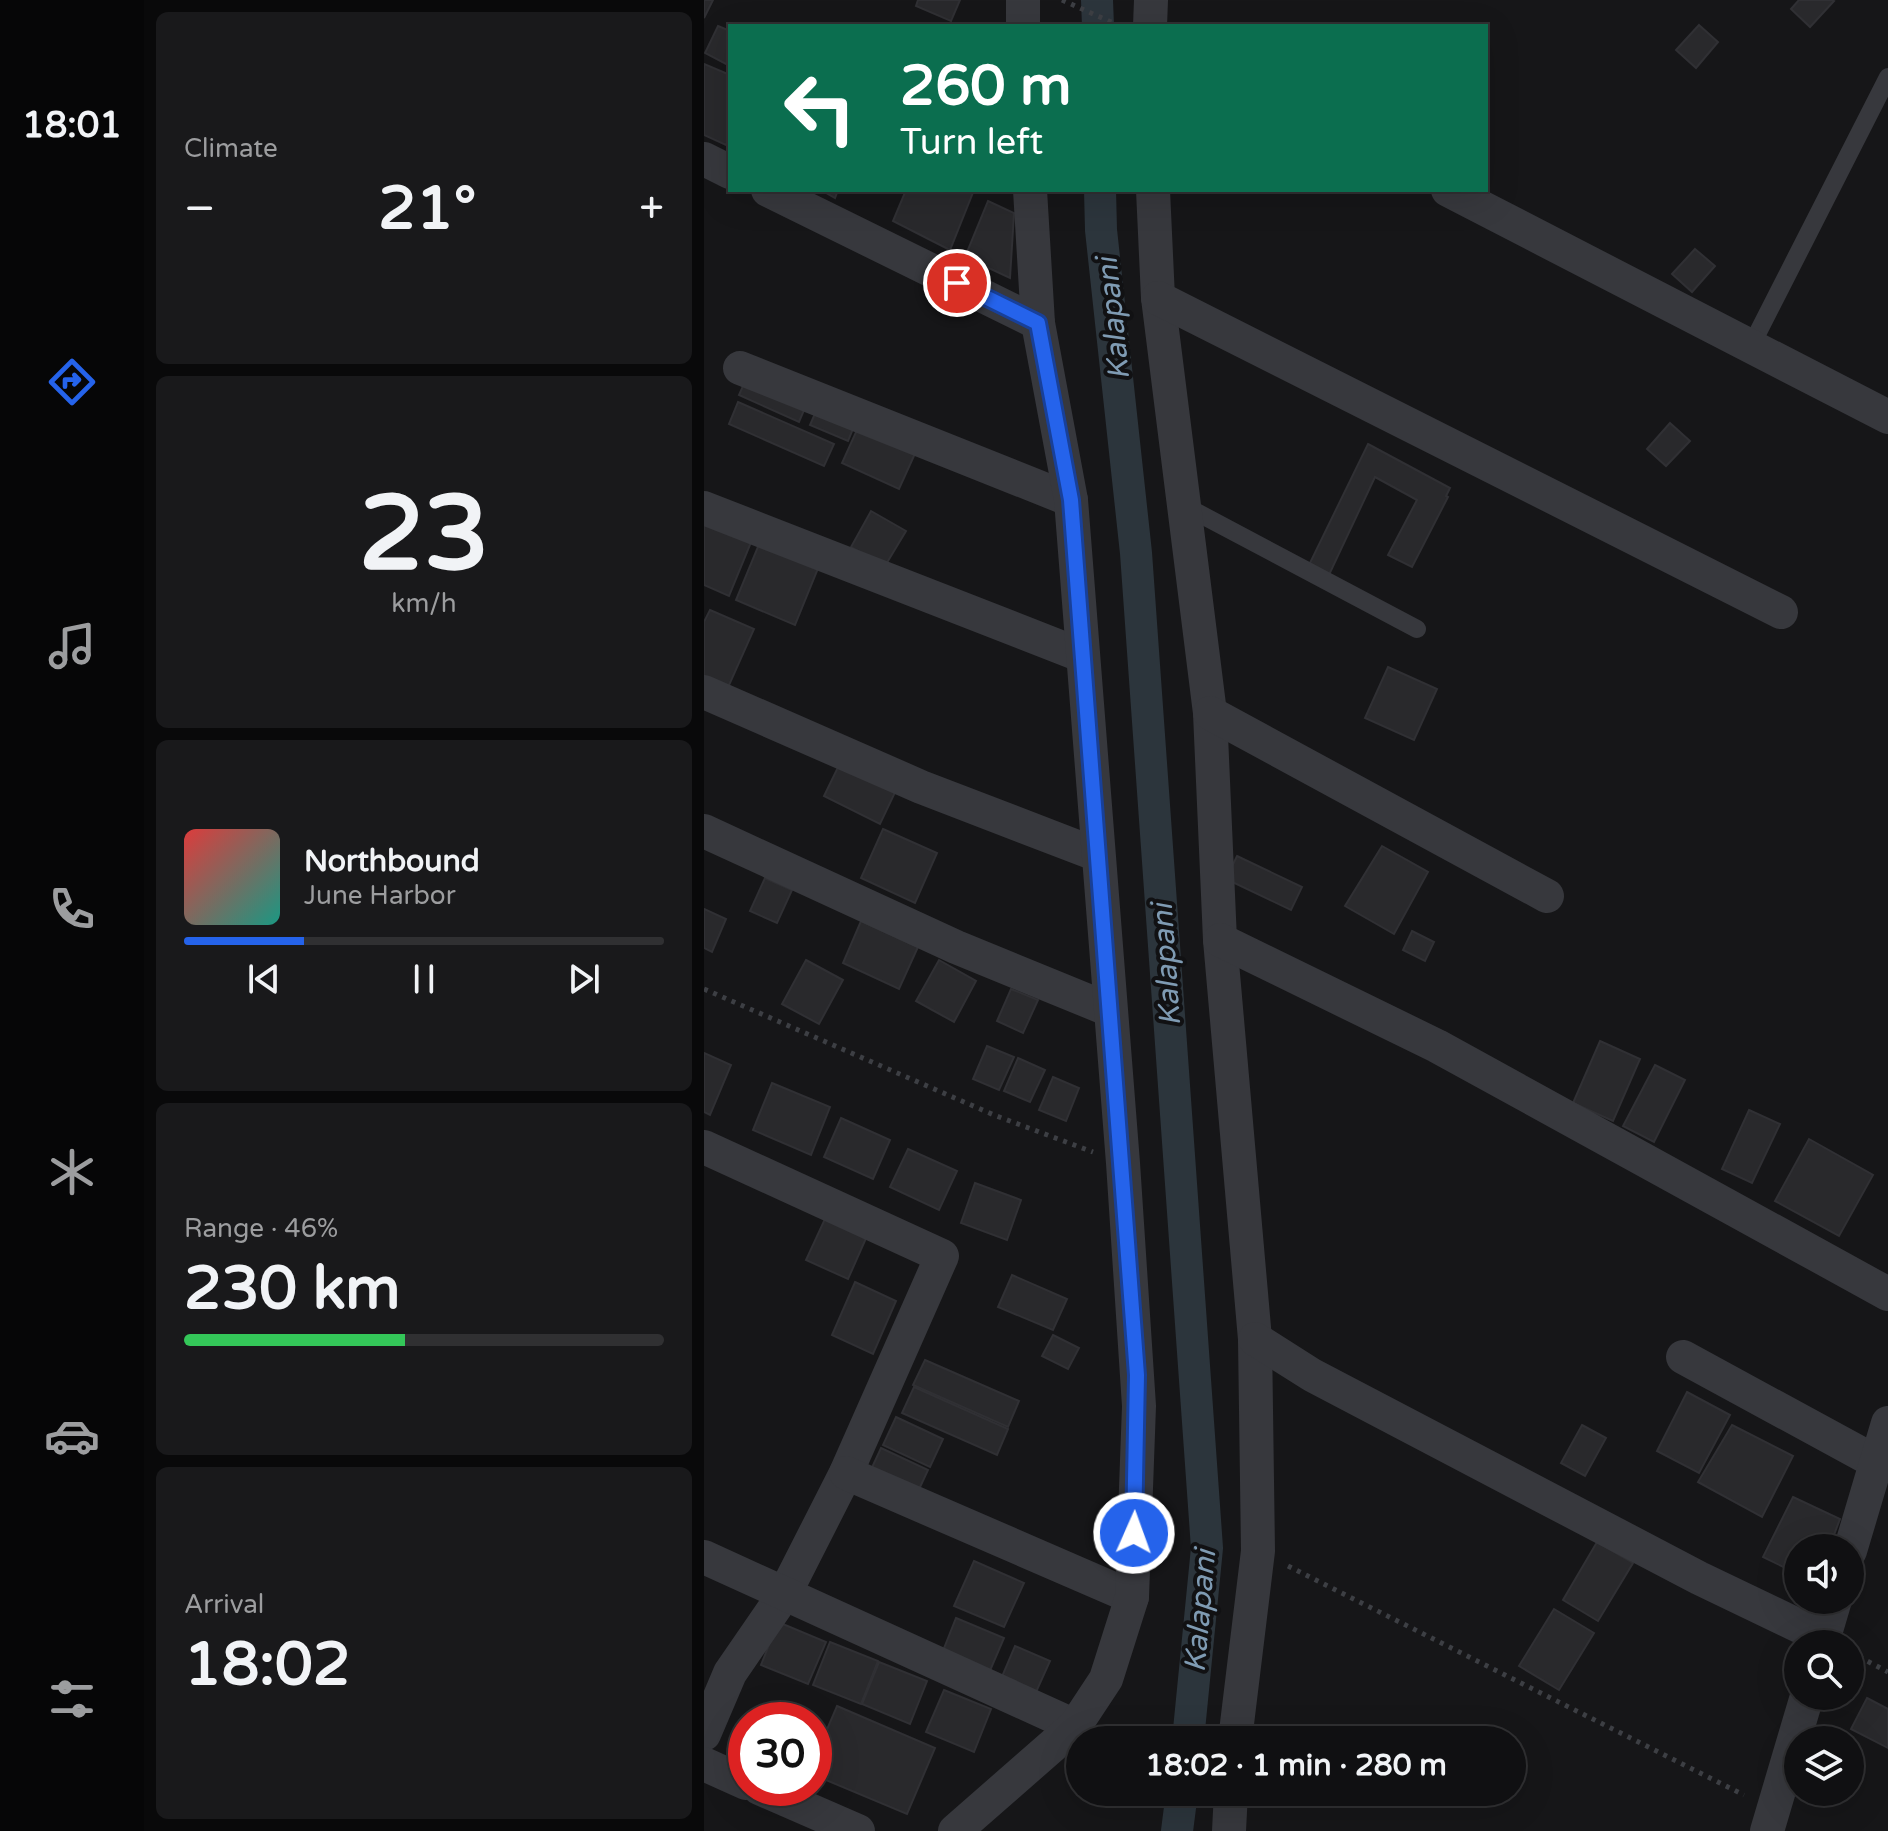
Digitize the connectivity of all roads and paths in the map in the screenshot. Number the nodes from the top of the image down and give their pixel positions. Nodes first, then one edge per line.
1 (1023, 0) edge
2 (1062, 0) edge
3 (1151, 0) edge
4 (1023, 24) edge
5 (1116, 24) edge
6 (1150, 24) edge
7 (1888, 77) edge
8 (704, 159) edge
9 (728, 171) edge
10 (772, 192) edge
11 (1030, 192) edge
12 (1153, 192) edge
13 (1452, 192) edge
14 (1158, 298) junction
15 (1038, 323) junction
16 (1752, 344) junction
17 (740, 368) dead end
18 (1888, 417) edge
19 (1071, 500) junction
20 (1185, 506) junction
21 (704, 508) edge
22 (1781, 612) dead end
23 (1417, 629) dead end
24 (1083, 656) junction
25 (704, 692) edge
26 (1210, 713) junction
27 (704, 831) edge
28 (1098, 855) junction
29 (1547, 896) dead end
30 (1220, 940) junction
31 (704, 989) edge
32 (1110, 1010) junction
33 (704, 1147) edge
34 (1123, 1163) junction
35 (1888, 1294) edge
36 (1255, 1339) junction
37 (1683, 1357) dead end
38 (1888, 1423) edge
39 (846, 1473) junction
40 (1878, 1482) edge
41 (1857, 1534) edge
42 (1258, 1551) junction
43 (704, 1557) edge
44 (785, 1593) junction
45 (1132, 1597) junction
46 (1802, 1630) edge
47 (1864, 1660) edge
48 (1888, 1672) edge
49 (1803, 1710) edge
50 (1075, 1726) joint
51 (1237, 1726) edge
52 (704, 1734) edge
53 (1066, 1734) edge
54 (704, 1764) edge
55 (728, 1775) edge
56 (800, 1806) edge
57 (1230, 1806) edge
58 (1771, 1825) edge
59 (858, 1831) edge
60 (955, 1831) edge
61 (1229, 1831) edge

1 - 4 street
2 - 5 path
3 - 6 street
7 - 16 lane
8 - 9 street
10 - 15 street
11 - 15 street
12 - 14 street
13 - 16 street
14 - 20 street
14 - 22 street
15 - 19 street
16 - 18 street
17 - 19 street
19 - 24 street
20 - 23 lane
20 - 26 street
21 - 24 street
24 - 28 street
25 - 28 street
26 - 29 street
26 - 30 street
27 - 32 street
28 - 32 street
30 - 35 street
30 - 36 street
31 - 34 path
32 - 34 street
33 - 39 street
34 - 45 street
36 - 42 street
36 - 46 street
37 - 40 street
38 - 40 street
39 - 44 street
39 - 45 street
40 - 41 street
42 - 51 street
42 - 58 path
43 - 44 street
44 - 50 street
44 - 52 street
45 - 50 street
47 - 48 path
49 - 58 street
53 - 60 street
54 - 55 street
56 - 59 street
57 - 61 street

